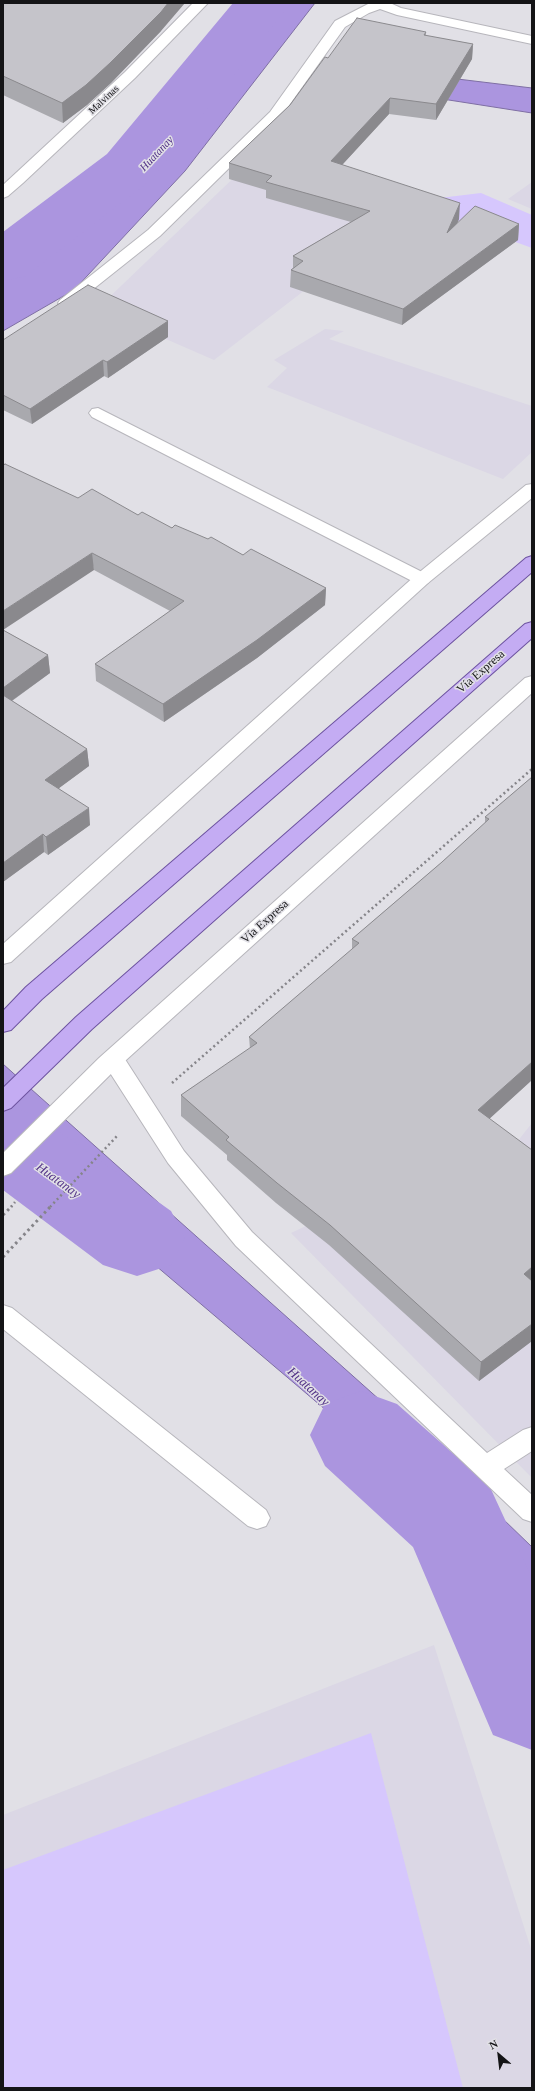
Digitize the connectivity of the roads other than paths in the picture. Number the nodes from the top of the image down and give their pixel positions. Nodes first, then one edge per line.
1 (201, 3) edge
2 (382, 4) edge
3 (532, 40) edge
4 (3, 193) edge
5 (53, 312) edge
6 (98, 413) dead end
7 (532, 489) edge
8 (532, 562) edge
9 (422, 579) junction
10 (532, 628) edge
11 (532, 682) edge
12 (3, 956) edge
13 (3, 1024) edge
14 (110, 1062) junction
15 (3, 1102) edge
16 (3, 1167) edge
17 (3, 1315) edge
18 (532, 1438) edge
19 (486, 1468) junction
20 (532, 1511) edge
21 (257, 1518) dead end

1 - 4 street, Malvinas
2 - 3 street
2 - 5 street
6 - 9 street
7 - 9 street
8 - 13 main road
9 - 12 street
10 - 15 main road, Vía Expresa
11 - 14 street, Vía Expresa
14 - 16 street, Vía Expresa
14 - 19 street
17 - 21 street
18 - 19 street
19 - 20 street

